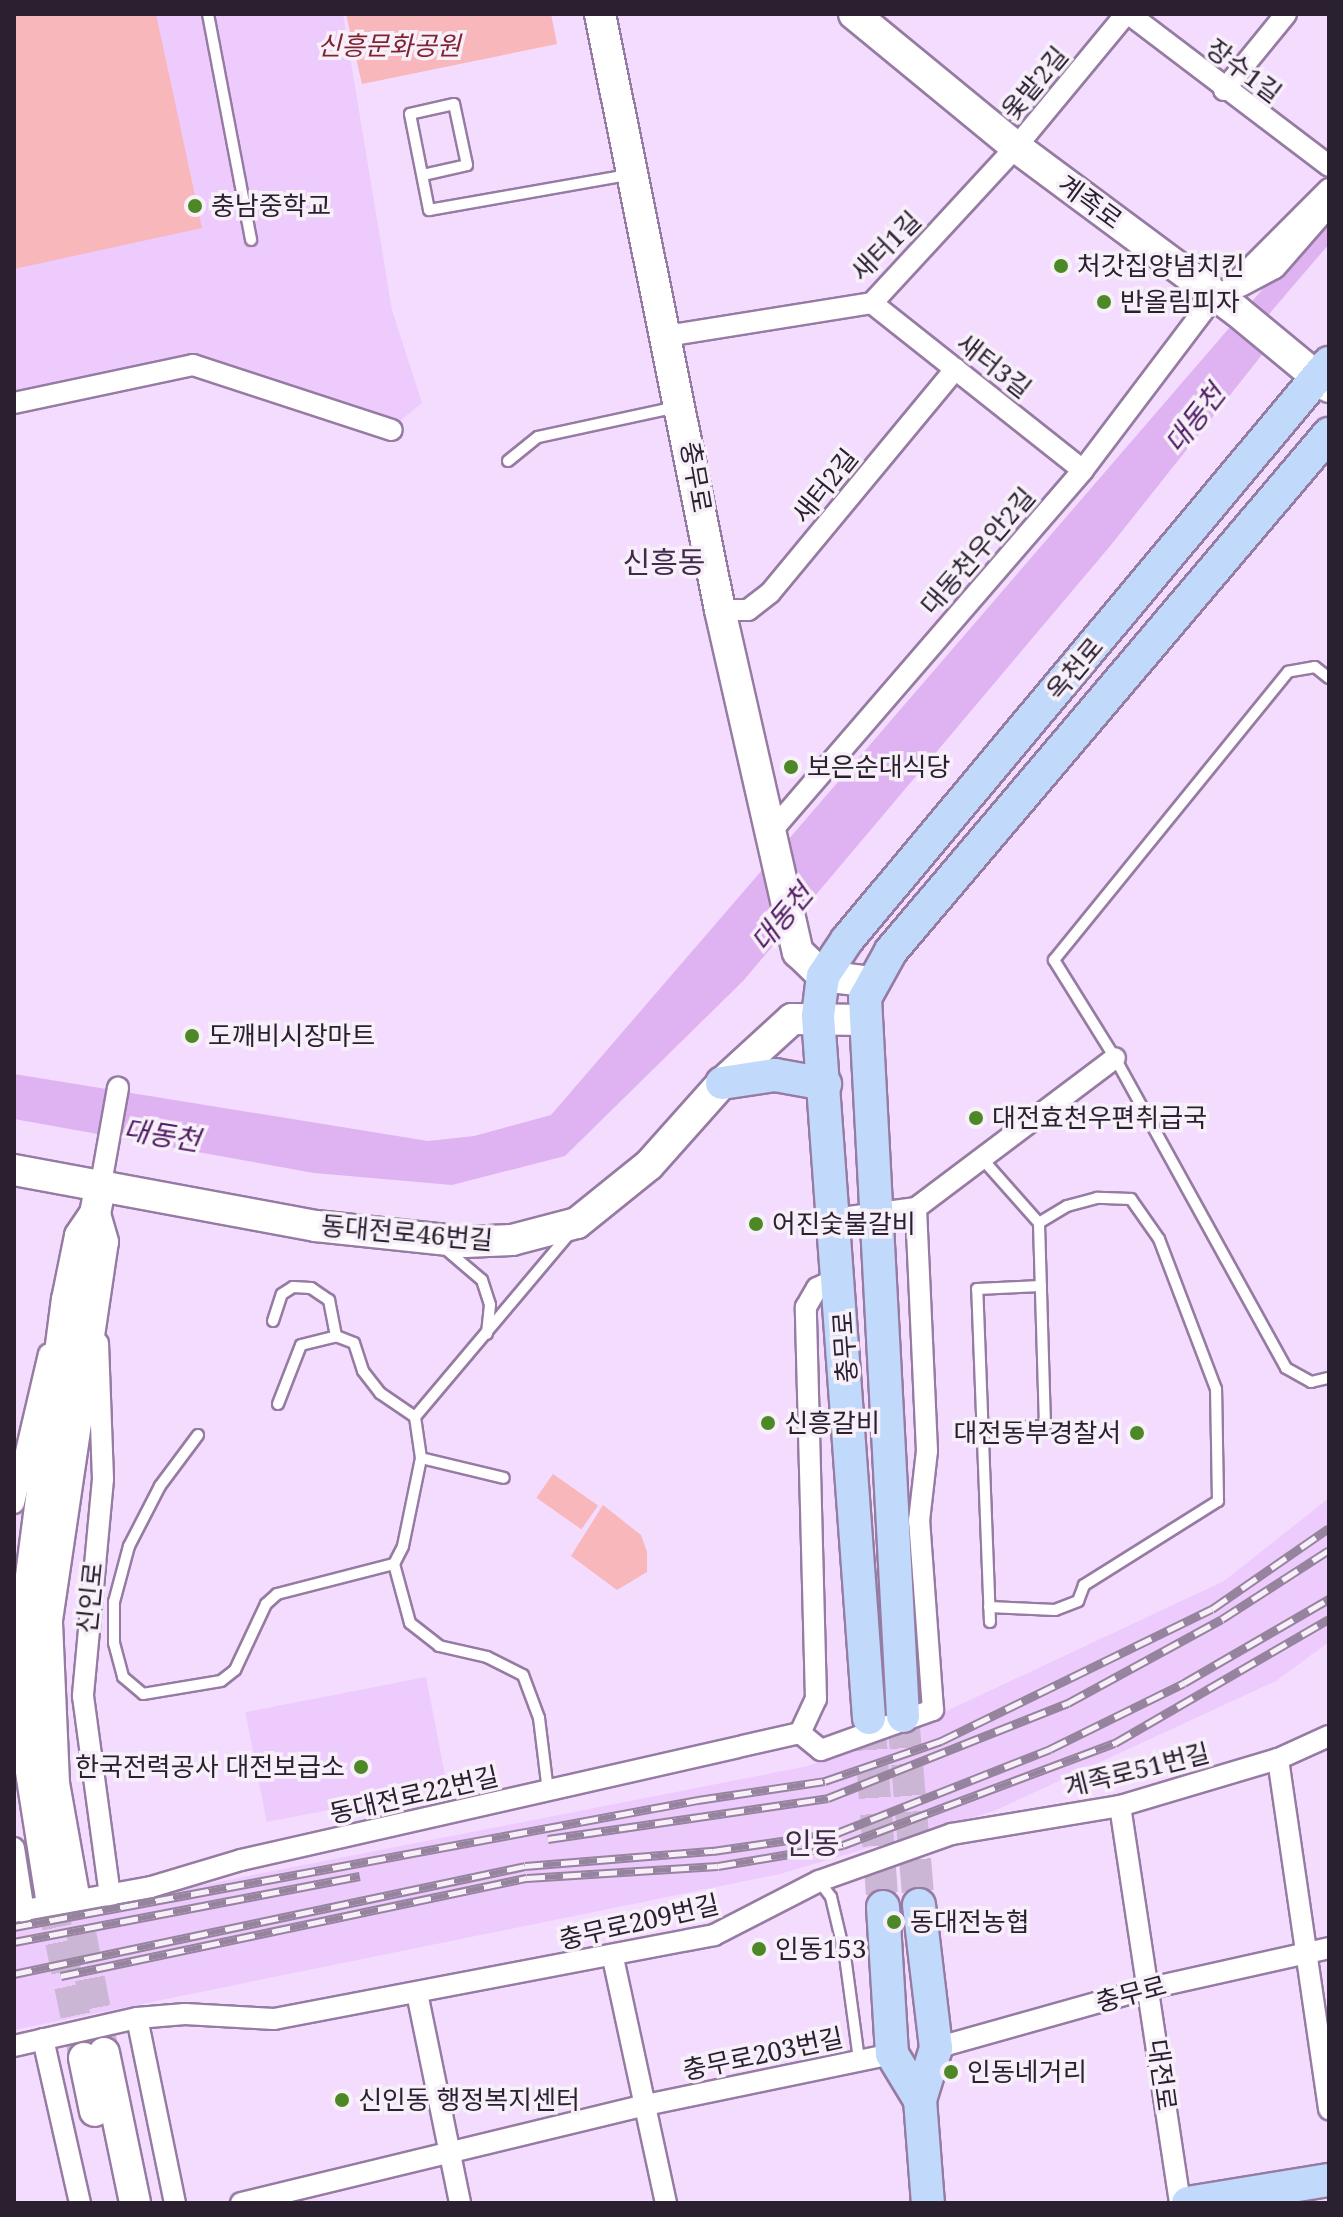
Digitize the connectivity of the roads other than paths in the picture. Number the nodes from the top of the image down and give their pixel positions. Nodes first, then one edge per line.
1 (208, 14) edge
2 (600, 14) edge
3 (854, 14) edge
4 (1128, 14) edge
5 (1286, 14) edge
6 (1224, 90) junction
7 (1016, 147) junction
8 (1329, 166) edge
9 (633, 174) junction
10 (423, 175) junction
11 (1329, 189) edge
12 (1329, 206) edge
13 (251, 240) dead end
14 (1224, 301) junction
15 (872, 303) junction
16 (666, 336) junction
17 (955, 369) junction
18 (1325, 376) edge
19 (14, 403) edge
20 (683, 406) junction
21 (392, 430) dead end
22 (1329, 434) edge
23 (508, 461) dead end
24 (1083, 470) junction
25 (720, 610) junction
26 (1329, 678) edge
27 (769, 834) junction
28 (823, 976) junction
29 (871, 982) junction
30 (818, 1016) junction
31 (865, 1020) junction
32 (1115, 1058) junction
33 (722, 1083) junction
34 (825, 1084) junction
35 (118, 1088) dead end
36 (985, 1162) junction
37 (14, 1170) edge
38 (100, 1191) junction
39 (916, 1208) junction
40 (877, 1213) junction
41 (834, 1219) junction
42 (577, 1223) junction
43 (1039, 1223) junction
44 (418, 1238) junction
45 (841, 1277) junction
46 (1041, 1286) junction
47 (80, 1299) junction
48 (273, 1321) dead end
49 (487, 1334) junction
50 (336, 1336) junction
51 (1329, 1378) edge
52 (278, 1404) dead end
53 (415, 1417) junction
54 (982, 1428) junction
55 (198, 1435) dead end
56 (421, 1458) junction
57 (504, 1478) dead end
58 (14, 1503) edge
59 (394, 1564) junction
60 (989, 1607) junction
61 (990, 1622) dead end
62 (903, 1716) tunnel mouth
63 (869, 1718) tunnel mouth
64 (800, 1733) junction
65 (1329, 1736) edge
66 (1278, 1759) junction
67 (548, 1791) junction
68 (1120, 1806) junction
69 (952, 1834) joint
70 (14, 1848) edge
71 (819, 1881) junction
72 (62, 1894) tunnel mouth
73 (110, 1896) junction
74 (919, 1905) tunnel mouth
75 (883, 1907) tunnel mouth
76 (19, 1912) edge
77 (1329, 1948) edge
78 (1307, 1953) junction
79 (613, 1958) junction
80 (1150, 1988) junction
81 (417, 1993) junction
82 (137, 2018) junction
83 (43, 2039) junction
84 (14, 2046) edge
85 (936, 2048) junction
86 (892, 2054) junction
87 (859, 2060) junction
88 (920, 2100) junction
89 (646, 2105) junction
90 (1329, 2109) edge
91 (451, 2152) junction
92 (1329, 2180) edge
93 (80, 2203) edge
94 (114, 2203) edge
95 (135, 2203) edge
96 (175, 2203) edge
97 (241, 2203) edge
98 (460, 2203) edge
99 (666, 2203) edge
100 (928, 2203) edge
101 (1180, 2203) edge
102 (1188, 2203) edge

1 - 13 lane
2 - 9 street, 충무로
3 - 7 street, 계족로
4 - 6 street, 장수1길
4 - 7 street, 옻밭2길
5 - 6 street
6 - 8 street, 장수1길
7 - 14 street, 계족로
7 - 15 street, 새터1길
9 - 10 lane
9 - 16 street, 충무로
10 - 10 lane
11 - 14 street, 대동천우안2길
12 - 14 street
14 - 18 street, 계족로
14 - 24 street, 대동천우안2길
15 - 16 street, 새터1길
15 - 17 street, 새터3길
16 - 20 street, 충무로
17 - 24 street, 새터3길
17 - 25 street, 새터2길
18 - 28 main road, 옥천로
19 - 21 street
20 - 23 lane
20 - 25 street, 충무로
22 - 29 main road
24 - 27 street, 대동천우안2길
25 - 27 street, 충무로
26 - 32 lane
27 - 28 street, 충무로
28 - 29 street
28 - 30 main road, 충무로
29 - 31 main road, 충무로
30 - 31 street, 동대전로46번길
30 - 33 street, 동대전로46번길
30 - 34 main road, 충무로
31 - 40 main road, 충무로
32 - 36 street
32 - 51 lane
33 - 34 main road
33 - 42 street, 동대전로46번길
34 - 41 main road, 충무로
35 - 38 street
36 - 39 street
36 - 43 lane
37 - 38 street, 동대전로46번길
38 - 44 street, 동대전로46번길
38 - 47 street, 신인로
39 - 40 street
39 - 64 street
40 - 41 street
40 - 62 main road, 충무로
41 - 45 main road, 충무로
42 - 44 street, 동대전로46번길
42 - 49 lane
43 - 46 lane
43 - 60 lane
44 - 49 lane
45 - 63 main road, 충무로
45 - 64 street
46 - 54 lane
46 - 54 lane
47 - 58 street, 신인로
47 - 72 street, 신인로
47 - 73 street, 신인로
48 - 50 lane
49 - 53 lane
50 - 52 lane
50 - 53 lane
53 - 56 lane
54 - 60 lane
55 - 59 lane
56 - 57 lane
56 - 59 lane
59 - 67 lane
60 - 61 lane
64 - 67 street, 동대전로22번길
65 - 66 street, 계족로51번길
66 - 68 street, 계족로51번길
66 - 78 street
67 - 73 street, 동대전로22번길
68 - 69 street, 계족로51번길
68 - 80 street, 대전로
69 - 71 street, 충무로209번길
70 - 76 street
71 - 79 street, 충무로209번길
71 - 87 lane
73 - 76 street, 동대전로22번길
74 - 85 main road
75 - 86 main road
77 - 78 street, 충무로
78 - 80 street, 충무로
78 - 90 street
79 - 81 street, 충무로209번길
79 - 89 street
80 - 85 street, 충무로
80 - 101 street, 대전로
81 - 82 street, 충무로209번길
81 - 91 street
82 - 83 street, 충무로209번길
82 - 96 street
83 - 84 street, 충무로209번길
83 - 93 street
85 - 88 main road
86 - 87 street, 충무로203번길
86 - 88 main road
87 - 89 street, 충무로203번길
88 - 100 main road
89 - 91 street, 충무로203번길
89 - 99 street
91 - 97 street, 충무로203번길
91 - 98 street
92 - 102 main road
94 - 95 street

